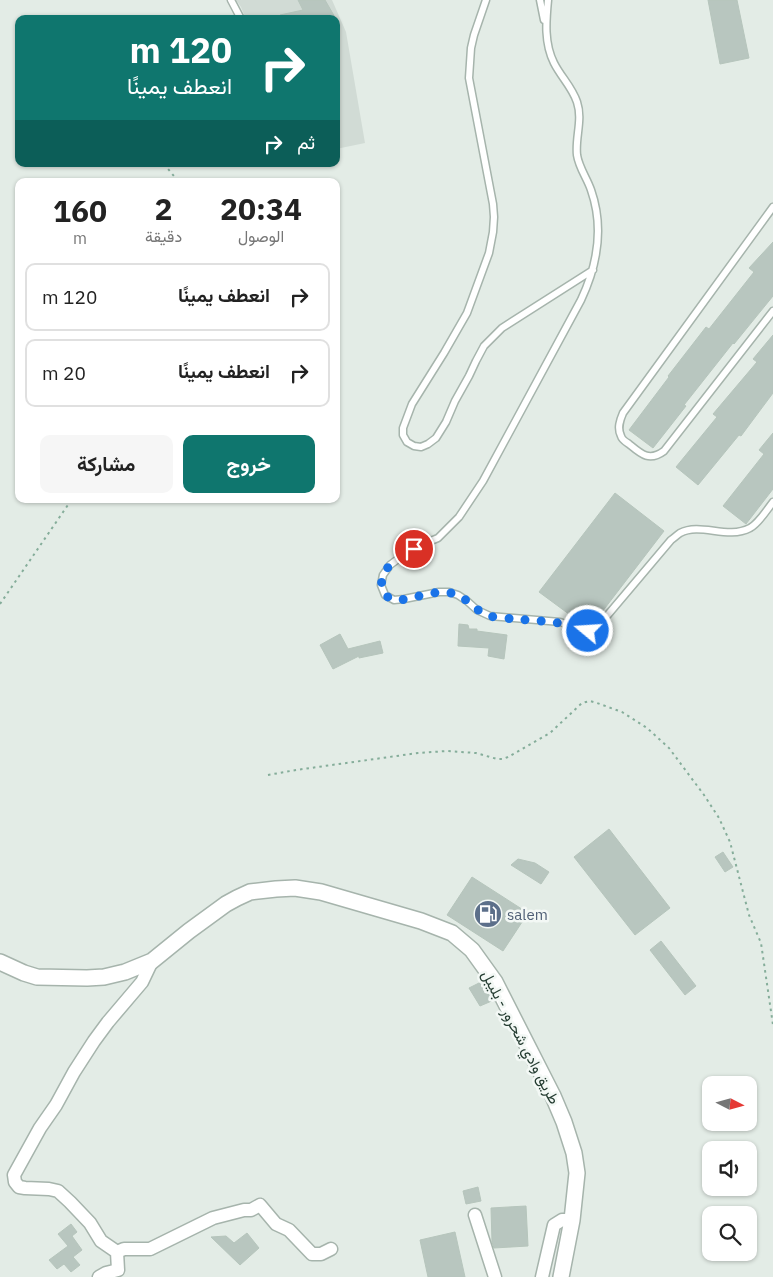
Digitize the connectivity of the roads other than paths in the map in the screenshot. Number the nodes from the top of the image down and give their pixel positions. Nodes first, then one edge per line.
1 (231, 0) edge
2 (486, 0) edge
3 (540, 0) edge
4 (548, 0) edge
5 (239, 15) edge
6 (546, 26) junction
7 (773, 208) edge
8 (593, 270) junction
9 (773, 311) edge
10 (773, 502) edge
11 (152, 961) junction
12 (0, 962) edge
13 (475, 1215) dead end
14 (572, 1220) junction
15 (330, 1249) dead end
16 (117, 1252) junction
17 (117, 1273) edge
18 (99, 1277) edge
19 (495, 1277) edge
20 (542, 1277) edge
21 (561, 1277) edge

1 - 5 lane
2 - 8 lane
3 - 6 lane
4 - 6 lane
6 - 8 lane
7 - 9 lane
8 - 10 lane
11 - 12 street, طريق وادي شحرور - بليبل
11 - 14 street, طريق وادي شحرور - بليبل
11 - 16 street
13 - 19 street
14 - 20 street
14 - 21 street, طريق وادي شحرور - بليبل
15 - 16 street
16 - 17 street
17 - 18 street

